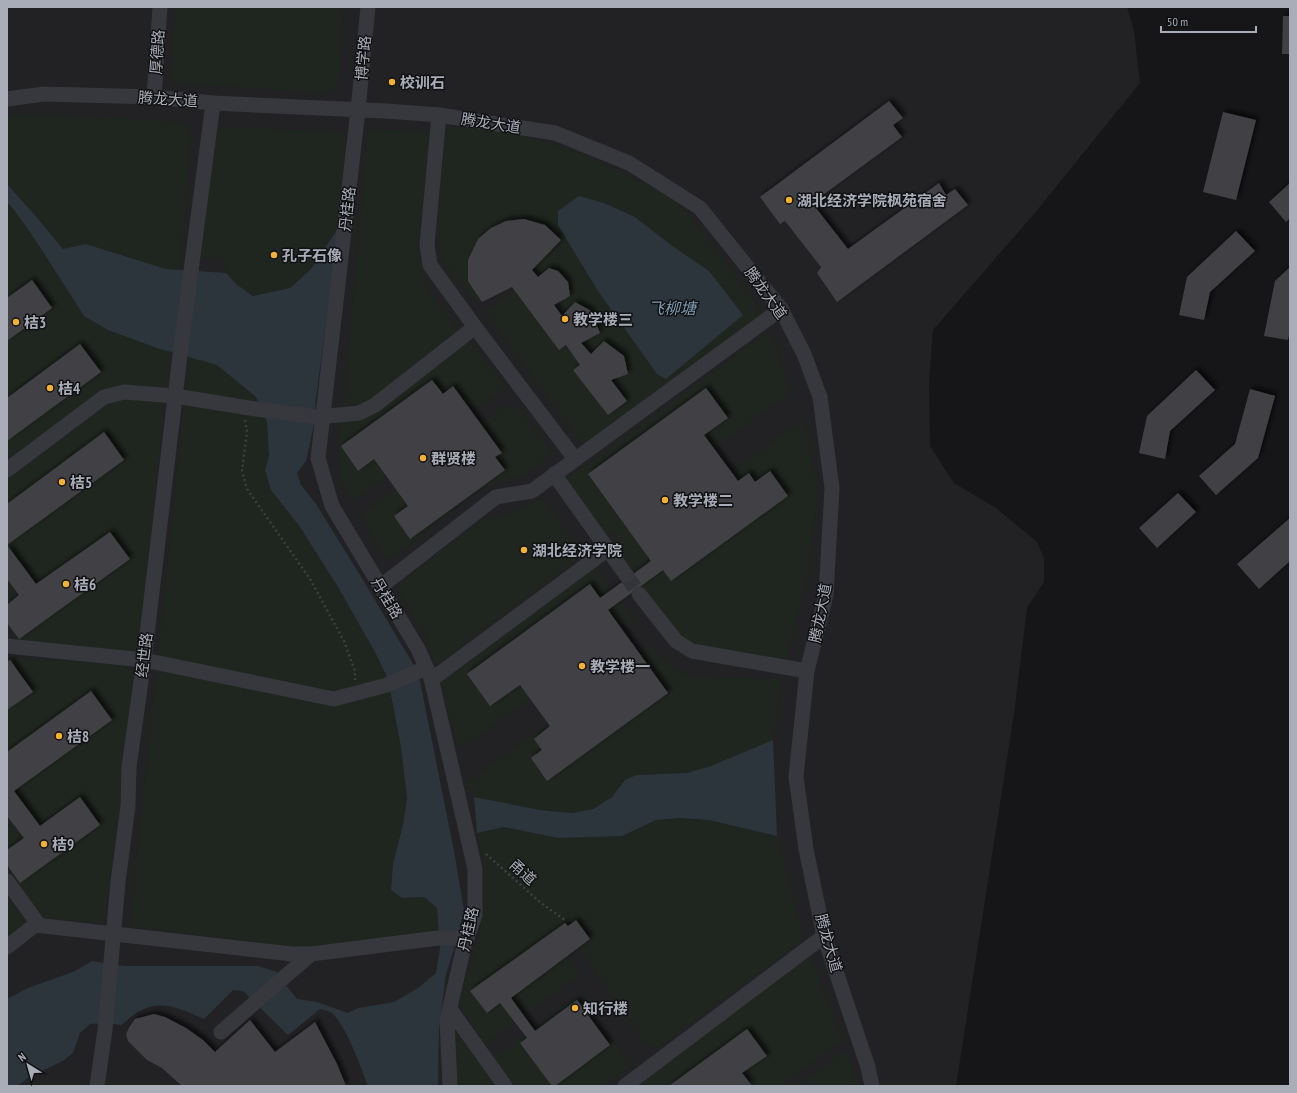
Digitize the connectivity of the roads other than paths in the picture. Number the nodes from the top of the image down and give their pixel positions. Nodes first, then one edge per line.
1 (160, 7) edge
2 (368, 7) edge
3 (154, 97) junction
4 (7, 99) edge
5 (213, 103) junction
6 (358, 110) junction
7 (439, 115) junction
8 (781, 309) junction
9 (475, 328) junction
10 (175, 396) junction
11 (320, 417) junction
12 (575, 459) junction
13 (7, 470) edge
14 (554, 474) junction
15 (608, 549) junction
16 (626, 575) tunnel mouth
17 (380, 587) junction
18 (639, 594) tunnel mouth
19 (7, 646) edge
20 (144, 660) junction
21 (807, 671) junction
22 (426, 673) junction
23 (7, 881) edge
24 (35, 925) junction
25 (113, 934) junction
26 (824, 936) junction
27 (466, 938) junction
28 (7, 947) edge
29 (311, 954) junction
30 (450, 1009) junction
31 (220, 1032) dead end
32 (97, 1086) edge
33 (450, 1086) edge
34 (506, 1086) edge
35 (625, 1086) edge
36 (872, 1086) edge

1 - 3 street, 厚德路
2 - 6 street, 博学路
3 - 4 street, 腾龙大道
3 - 5 street, 腾龙大道
5 - 6 street, 腾龙大道
5 - 10 street, 经世路
6 - 7 street, 腾龙大道
6 - 11 street, 丹桂路
7 - 8 street, 腾龙大道
7 - 9 street
8 - 12 street
8 - 21 street, 腾龙大道
9 - 11 street
9 - 12 street
10 - 11 street
10 - 13 street
10 - 20 street, 经世路
11 - 17 street, 丹桂路
12 - 14 street
14 - 15 street
14 - 17 street
15 - 16 street
15 - 22 street
17 - 22 street, 丹桂路
18 - 21 street
19 - 20 street
20 - 22 street
20 - 25 street, 经世路
21 - 26 street, 腾龙大道
22 - 27 street, 丹桂路
23 - 24 street
24 - 25 street
24 - 28 street
25 - 29 street
25 - 32 street, 经世路
26 - 35 street
26 - 36 street, 腾龙大道
27 - 29 street
27 - 30 street, 丹桂路
29 - 31 street
30 - 33 street, 丹桂路
30 - 34 street

